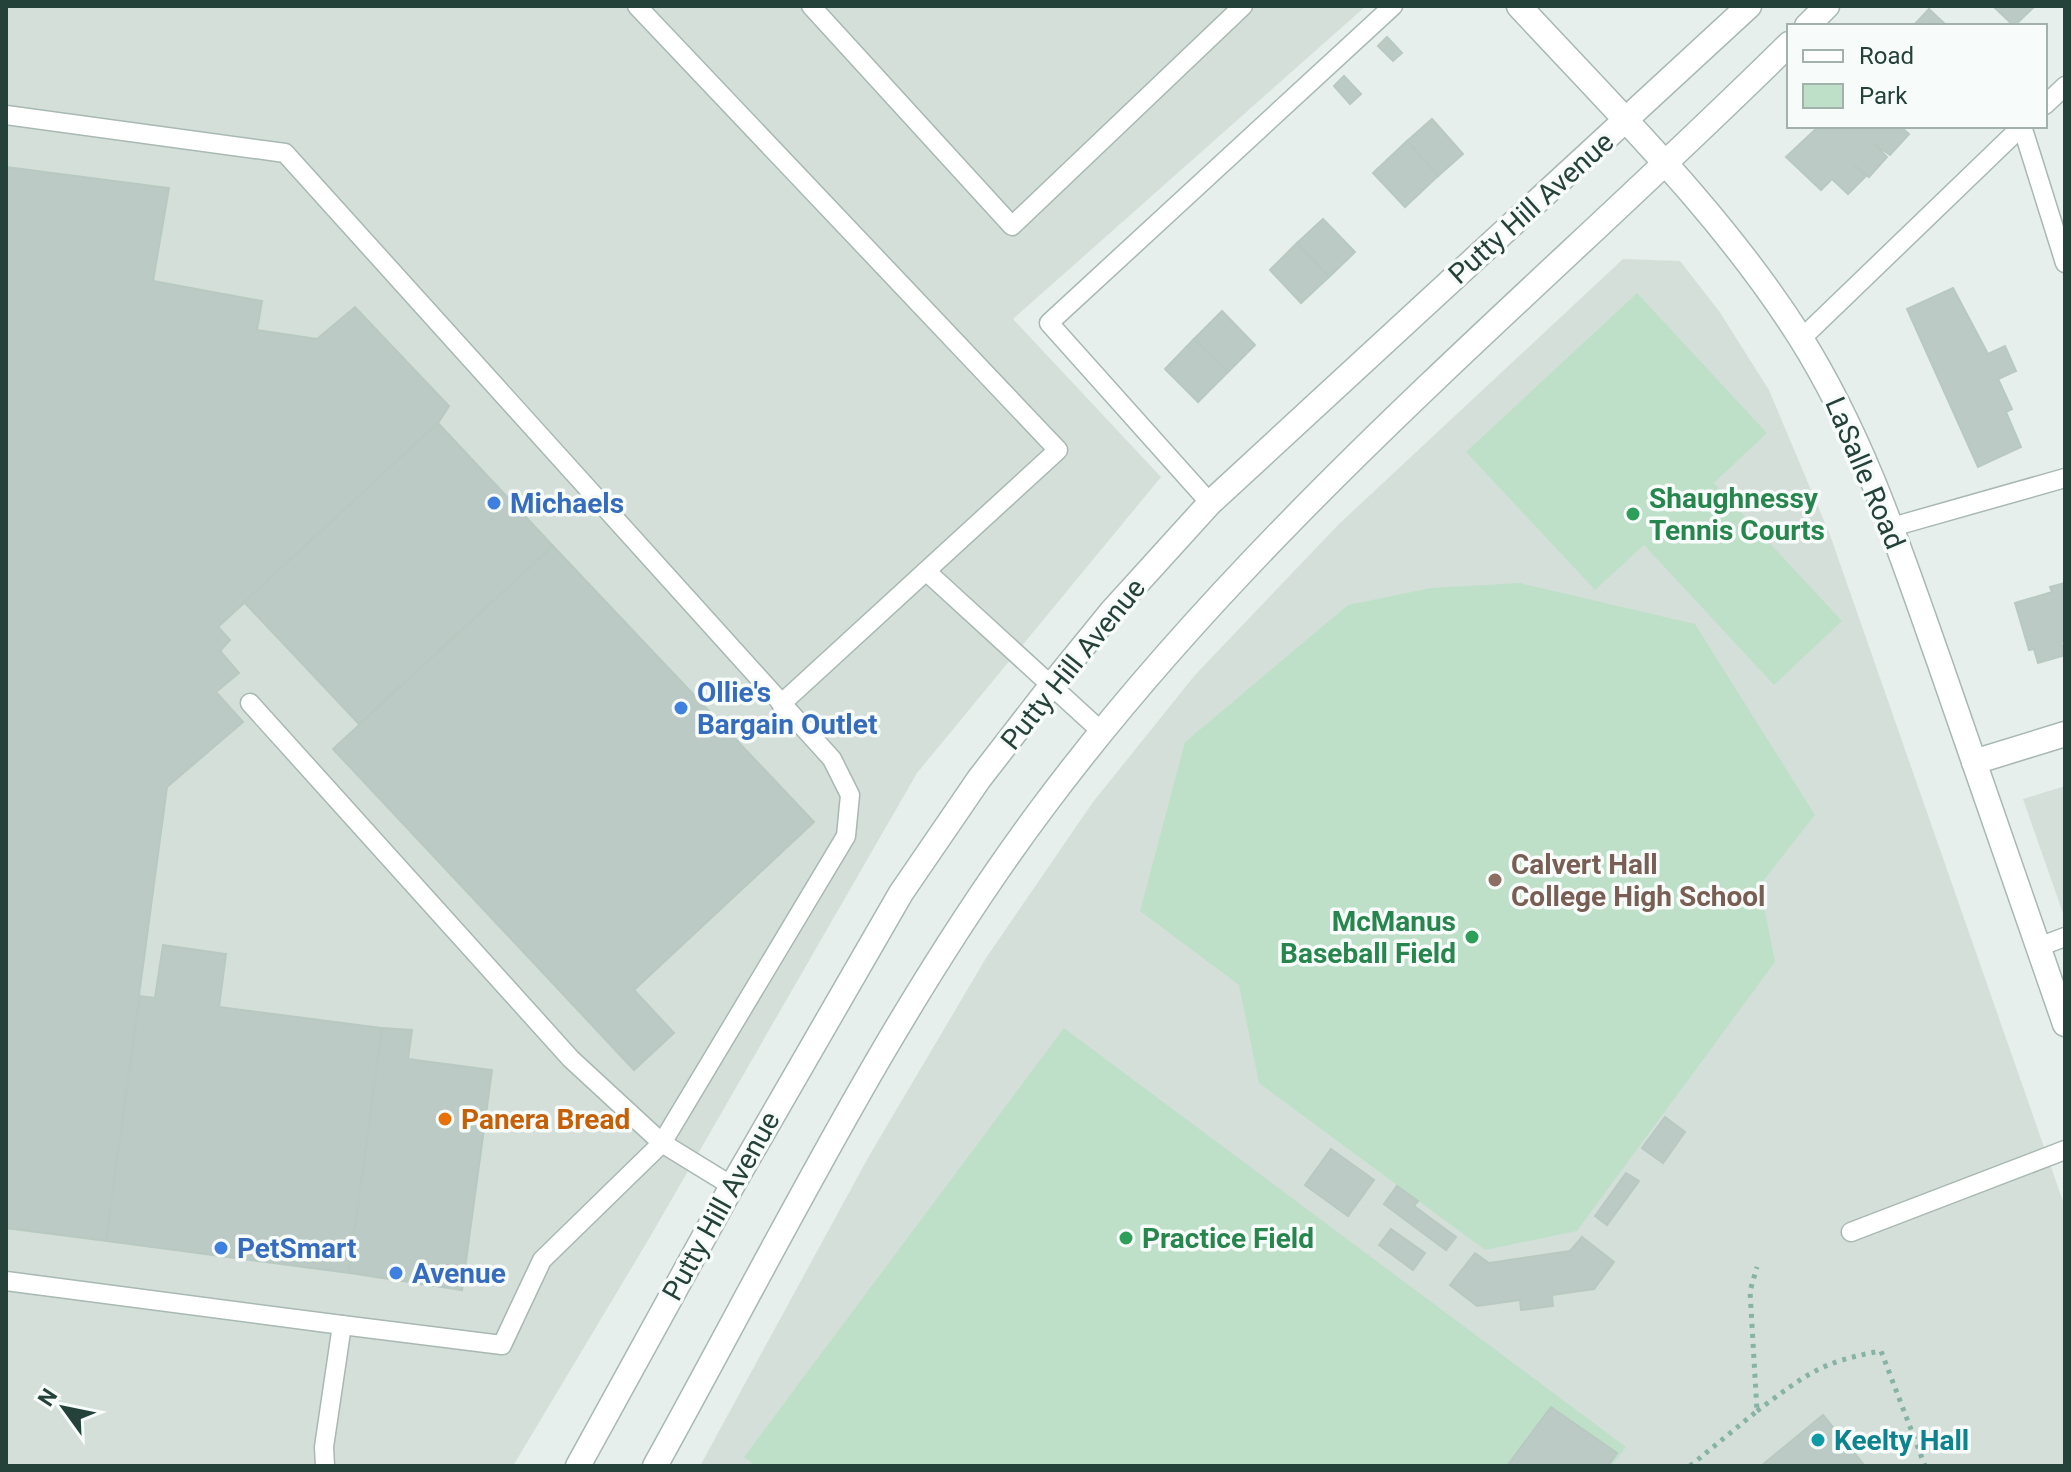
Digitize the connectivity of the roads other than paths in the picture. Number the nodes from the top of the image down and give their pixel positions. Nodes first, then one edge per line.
1 (637, 6) edge
2 (811, 6) edge
3 (1243, 6) edge
4 (1393, 6) edge
5 (1519, 6) edge
6 (1749, 6) edge
7 (1827, 6) edge
8 (1809, 24) edge
9 (1787, 46) edge
10 (2065, 86) edge
11 (2047, 103) edge
12 (6, 115) edge
13 (1626, 122) junction
14 (2020, 128) edge
15 (2021, 128) edge
16 (1666, 162) junction
17 (2065, 263) edge
18 (1801, 339) junction
19 (2065, 478) edge
20 (1210, 503) junction
21 (1892, 527) junction
22 (926, 571) junction
23 (1051, 686) junction
24 (250, 703) dead end
25 (781, 704) junction
26 (1102, 732) junction
27 (2065, 734) edge
28 (1974, 762) junction
29 (2065, 937) edge
30 (2038, 947) junction
31 (2065, 1024) edge
32 (662, 1143) junction
33 (2065, 1150) edge
34 (732, 1186) junction
35 (1851, 1232) dead end
36 (6, 1281) edge
37 (342, 1325) junction
38 (325, 1466) edge
39 (578, 1466) edge
40 (655, 1466) edge

1 - 22 lane
2 - 3 lane
4 - 20 lane
5 - 13 street, LaSalle Road
6 - 13 street, Putty Hill Avenue
7 - 8 street
9 - 16 street, Putty Hill Avenue
10 - 11 lane
12 - 25 lane
13 - 16 street, LaSalle Road
13 - 20 street, Putty Hill Avenue
14 - 18 lane
15 - 17 lane
16 - 18 street, LaSalle Road
16 - 26 street, Putty Hill Avenue
18 - 21 street, LaSalle Road
19 - 21 lane
20 - 23 street, Putty Hill Avenue
21 - 28 street, LaSalle Road
22 - 23 lane
22 - 25 lane
23 - 26 lane
23 - 34 street, Putty Hill Avenue
24 - 32 lane
25 - 32 lane
26 - 40 street, Putty Hill Avenue
27 - 28 street
28 - 30 street, LaSalle Road
29 - 30 lane
30 - 31 street, LaSalle Road
32 - 34 lane
32 - 37 lane
33 - 35 lane
34 - 39 street, Putty Hill Avenue
36 - 37 lane
37 - 38 lane

